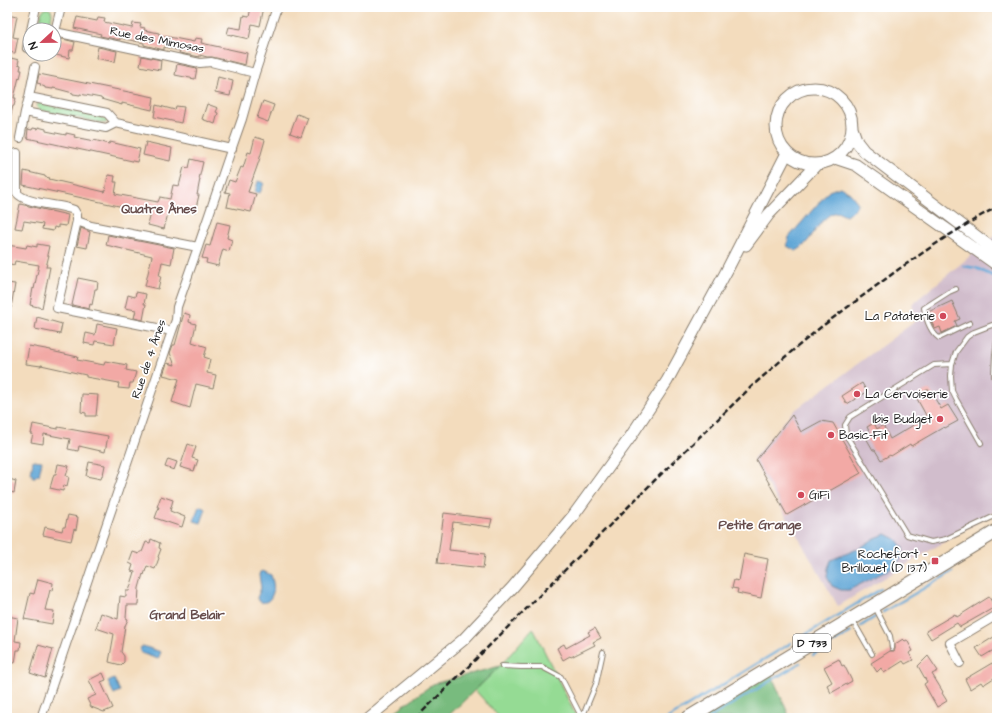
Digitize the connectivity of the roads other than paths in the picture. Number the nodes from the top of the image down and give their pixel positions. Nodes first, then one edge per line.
1 (36, 7) edge
2 (60, 7) edge
3 (277, 7) edge
4 (33, 22) edge
5 (57, 22) edge
6 (62, 36) edge
7 (35, 67) dead end
8 (255, 72) junction
9 (29, 97) junction
10 (25, 112) junction
11 (116, 123) junction
12 (852, 128) junction
13 (20, 138) dead end
14 (232, 149) junction
15 (17, 153) dead end
16 (787, 153) junction
17 (835, 158) junction
18 (817, 164) junction
19 (76, 221) junction
20 (198, 247) junction
21 (997, 252) edge
22 (997, 265) edge
23 (726, 271) junction
24 (956, 289) dead end
25 (970, 323) dead end
26 (997, 326) edge
27 (172, 331) junction
28 (997, 340) edge
29 (952, 364) junction
30 (997, 379) edge
31 (981, 443) dead end
32 (997, 515) edge
33 (997, 531) edge
34 (874, 605) junction
35 (997, 615) edge
36 (852, 619) junction
37 (892, 648) dead end
38 (603, 652) dead end
39 (872, 654) dead end
40 (960, 663) dead end
41 (502, 666) dead end
42 (41, 718) edge
43 (368, 718) edge
44 (582, 718) edge
45 (688, 718) edge

1 - 4 street
2 - 5 street, Rue des Mimosas
3 - 8 street, Rue de 4 Ânes
6 - 8 street, Rue des Mimosas
7 - 9 street
8 - 14 street, Rue de 4 Ânes
9 - 10 street
9 - 11 street
10 - 11 street
10 - 13 street
11 - 14 street
12 - 16 main road
12 - 17 main road
12 - 21 main road
14 - 20 street, Rue de 4 Ânes
15 - 19 street
16 - 18 main road
16 - 23 main road
17 - 18 main road
17 - 22 main road
18 - 23 main road
19 - 20 street
19 - 27 street
20 - 27 street, Rue de 4 Ânes
23 - 43 main road
24 - 25 lane
26 - 29 lane
27 - 42 street, Rue de 4 Ânes
28 - 30 lane
29 - 31 lane
29 - 32 lane
33 - 34 main road, D 733
34 - 36 main road, D 733
34 - 37 lane
35 - 40 street
36 - 39 lane
36 - 45 main road, D 733
38 - 44 lane
41 - 44 lane

